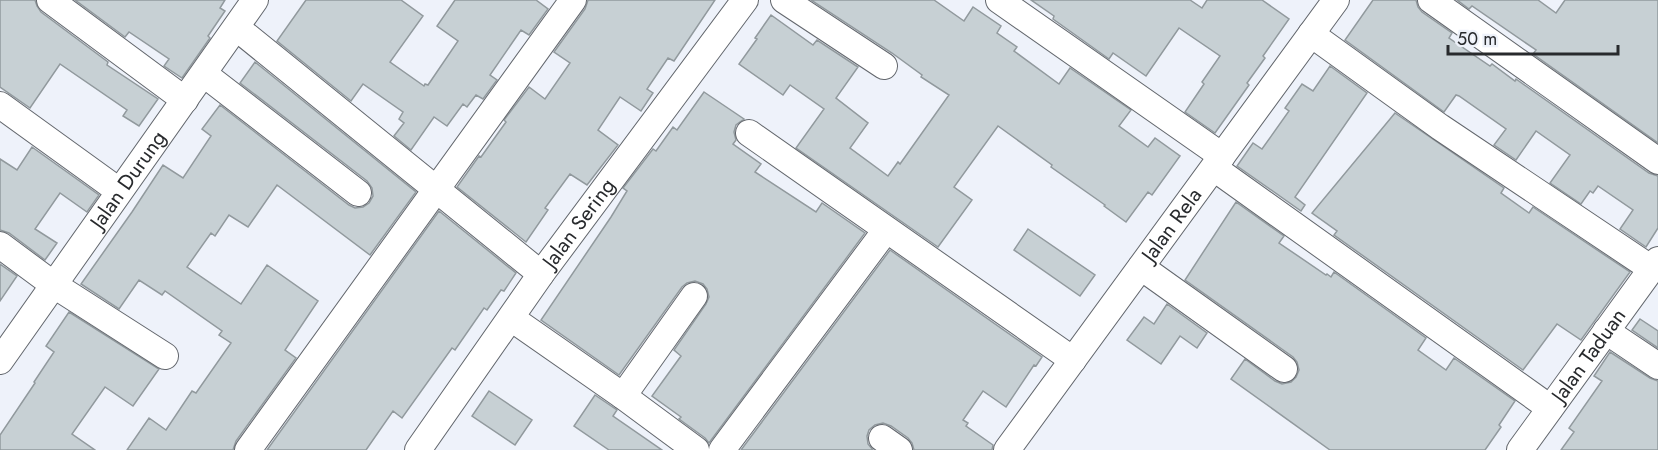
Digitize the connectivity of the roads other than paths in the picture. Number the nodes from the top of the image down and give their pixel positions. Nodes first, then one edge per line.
1 (50, 0) edge
2 (255, 0) edge
3 (573, 0) edge
4 (745, 0) edge
5 (784, 0) edge
6 (999, 0) edge
7 (1336, 0) edge
8 (1431, 0) edge
9 (237, 28) junction
10 (1311, 34) junction
11 (885, 66) dead end
12 (204, 74) junction
13 (185, 100) junction
14 (0, 105) edge
15 (749, 133) dead end
16 (1658, 161) edge
17 (1218, 162) junction
18 (436, 190) junction
19 (119, 191) junction
20 (358, 193) dead end
21 (886, 230) junction
22 (0, 245) edge
23 (1655, 265) edge
24 (1141, 267) junction
25 (541, 274) junction
26 (54, 285) junction
27 (694, 296) dead end
28 (511, 318) junction
29 (1606, 331) junction
30 (8, 332) edge
31 (165, 356) dead end
32 (1072, 360) junction
33 (0, 361) edge
34 (1658, 366) edge
35 (1284, 369) dead end
36 (623, 396) junction
37 (1550, 408) junction
38 (428, 446) edge
39 (248, 450) edge
40 (696, 450) edge
41 (722, 450) edge
42 (1007, 450) edge
43 (1520, 450) edge

1 - 13 street
2 - 9 street, Jalan Durung
3 - 18 street
4 - 25 street, Jalan Sering
5 - 11 street
6 - 17 street
7 - 10 street, Jalan Rela
8 - 16 street
9 - 12 street, Jalan Durung
9 - 18 street
10 - 17 street, Jalan Rela
10 - 23 street
12 - 13 street, Jalan Durung
12 - 20 street
13 - 19 street, Jalan Durung
14 - 19 street
15 - 21 street
17 - 24 street, Jalan Rela
17 - 37 street
18 - 25 street
18 - 39 street
19 - 26 street, Jalan Durung
21 - 32 street
21 - 41 street
22 - 26 street
23 - 29 street, Jalan Taduan
24 - 32 street, Jalan Rela
24 - 35 street
25 - 28 street, Jalan Sering
26 - 30 street, Jalan Durung
26 - 31 street
27 - 36 street
28 - 36 street
28 - 38 street, Jalan Sering
29 - 34 street
29 - 37 street, Jalan Taduan
30 - 33 street, Jalan Durung
32 - 42 street, Jalan Rela
36 - 40 street
37 - 43 street, Jalan Taduan

